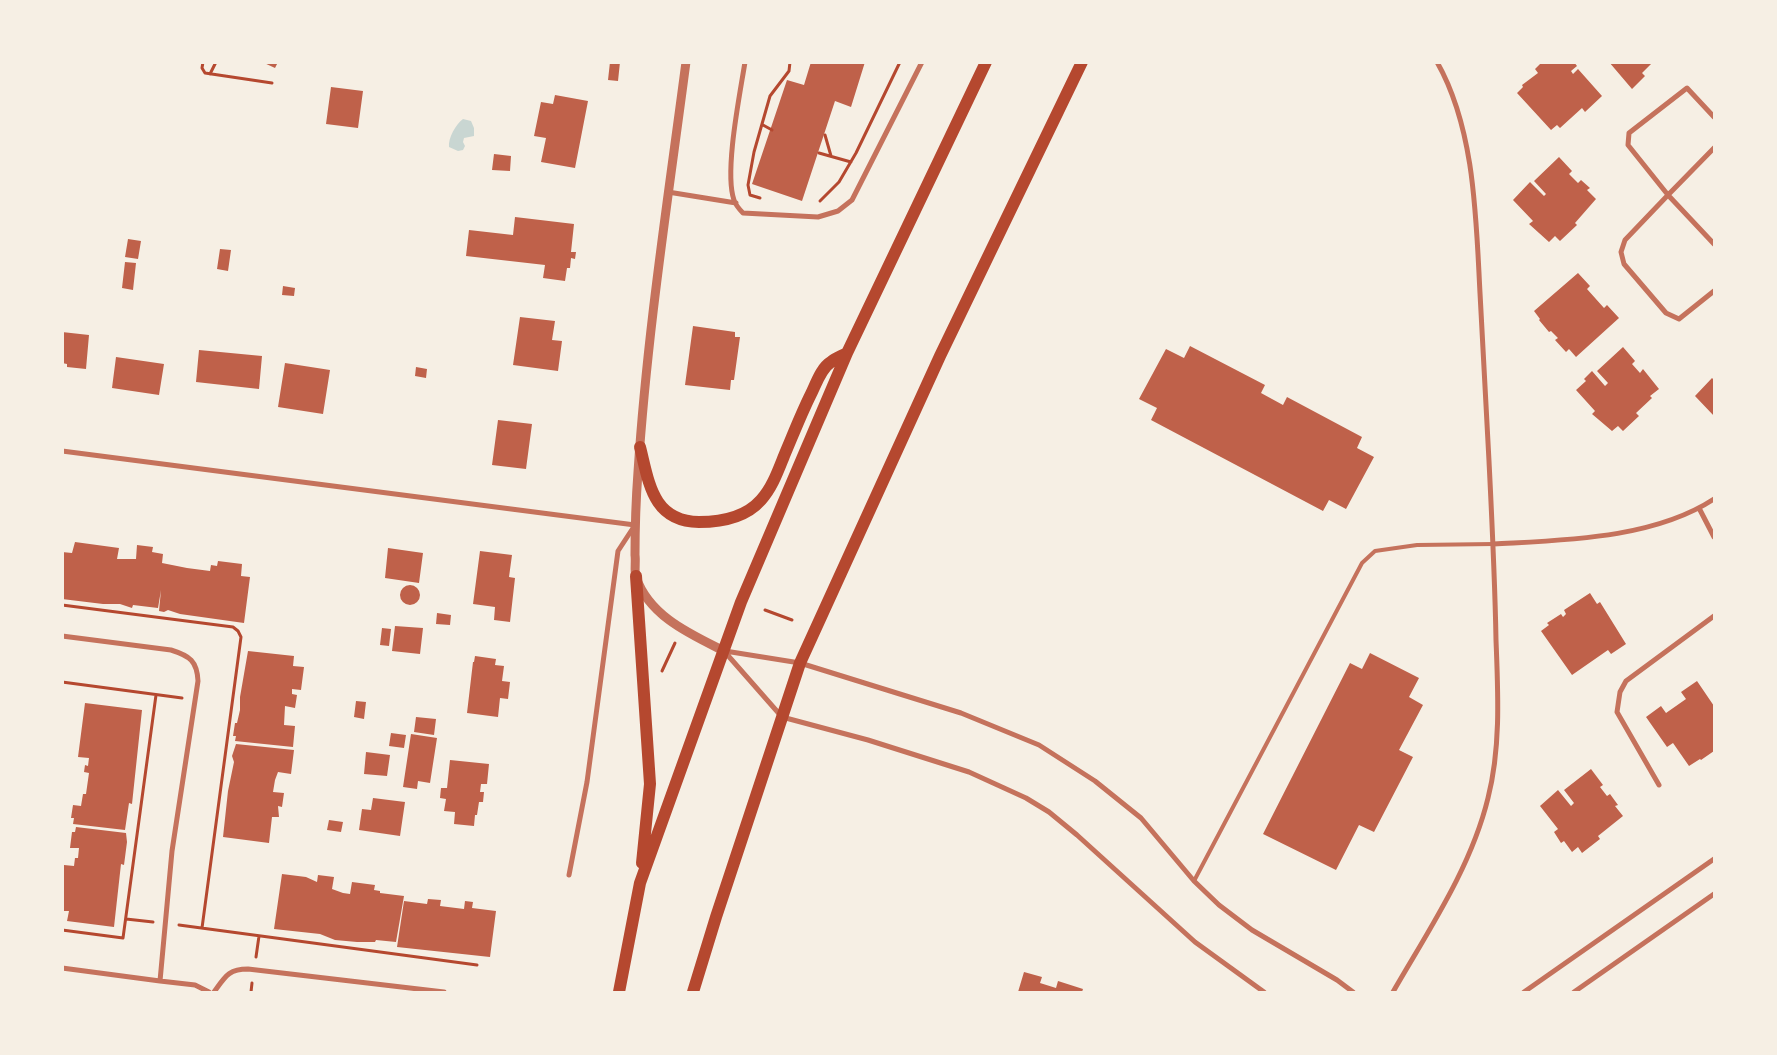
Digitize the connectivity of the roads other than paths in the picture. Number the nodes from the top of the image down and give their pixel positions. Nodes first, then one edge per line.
1 (686, 62) edge
2 (745, 62) edge
3 (922, 62) edge
4 (986, 62) edge
5 (1082, 62) edge
6 (1437, 62) edge
7 (1714, 117) edge
8 (1714, 148) edge
9 (668, 192) junction
10 (1668, 195) junction
11 (736, 203) junction
12 (1714, 244) edge
13 (1714, 291) edge
14 (847, 353) junction
15 (640, 447) junction
16 (62, 451) edge
17 (1714, 499) edge
18 (1699, 508) junction
19 (635, 525) junction
20 (1714, 537) edge
21 (1494, 544) junction
22 (636, 576) junction
23 (1714, 616) edge
24 (62, 636) edge
25 (724, 651) junction
26 (800, 663) junction
27 (782, 717) junction
28 (1659, 786) dead end
29 (1714, 859) edge
30 (569, 875) dead end
31 (1194, 881) junction
32 (640, 883) junction
33 (1714, 894) edge
34 (62, 968) edge
35 (160, 981) junction
36 (209, 992) edge
37 (214, 992) edge
38 (444, 992) edge
39 (618, 992) edge
40 (694, 992) edge
41 (1264, 992) edge
42 (1353, 992) edge
43 (1393, 992) edge
44 (1524, 992) edge
45 (1574, 992) edge

1 - 9 street
2 - 11 street
3 - 11 street
4 - 14 main road
5 - 26 main road
6 - 21 street
7 - 10 street
8 - 10 street
9 - 11 street
9 - 15 street
10 - 12 street
10 - 13 street
14 - 15 main road
14 - 25 main road
15 - 19 street
16 - 19 street
17 - 18 street
18 - 20 street
18 - 21 street
19 - 22 street
19 - 30 street
21 - 31 lane
21 - 43 street
22 - 25 street
22 - 32 main road
23 - 28 street
24 - 35 street
25 - 26 street
25 - 27 street
25 - 32 main road
26 - 27 main road
26 - 31 street
27 - 40 main road
27 - 41 street
29 - 44 street
31 - 42 street
32 - 39 main road
33 - 45 street
34 - 35 street
35 - 36 street
37 - 38 street

